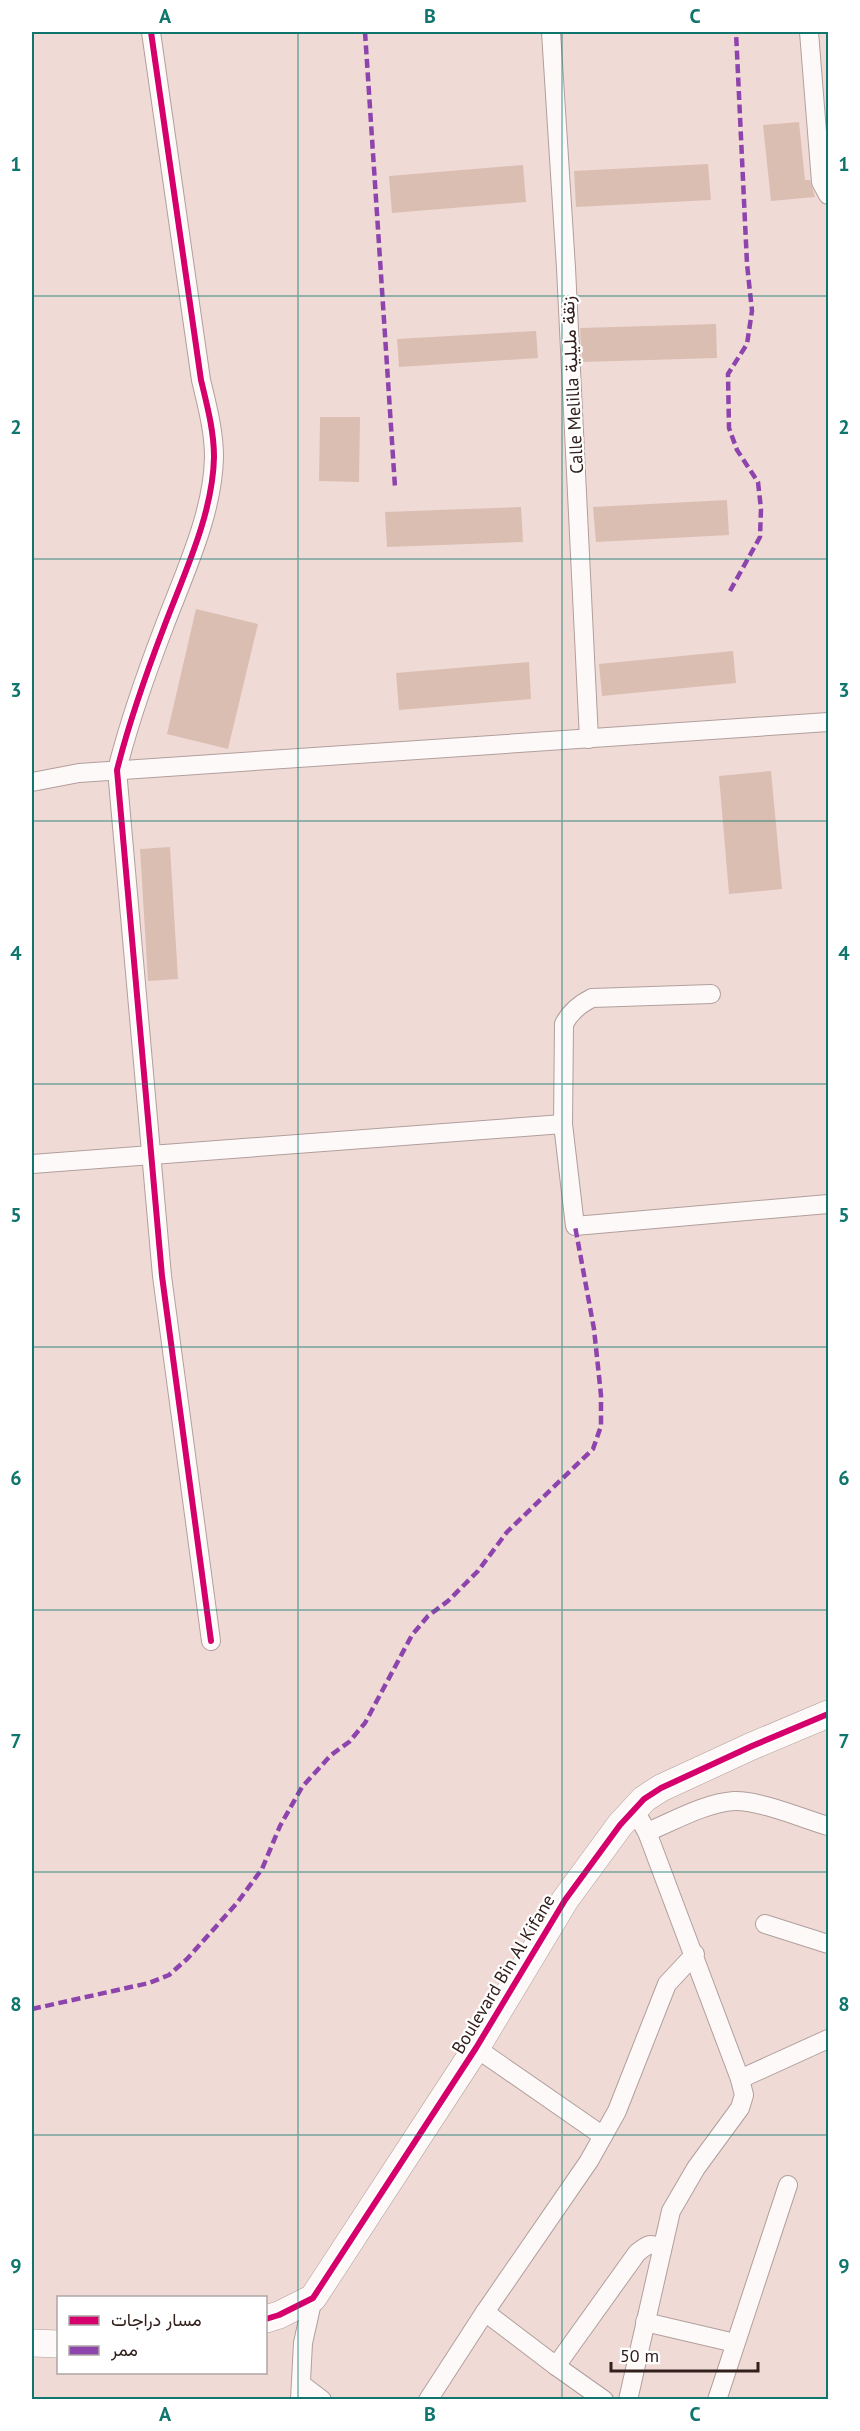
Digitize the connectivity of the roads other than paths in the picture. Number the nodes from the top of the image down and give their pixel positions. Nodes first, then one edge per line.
1 (151, 32) edge
2 (551, 32) edge
3 (809, 32) edge
4 (828, 195) edge
5 (828, 722) edge
6 (589, 739) junction
7 (117, 770) junction
8 (32, 782) edge
9 (711, 994) dead end
10 (563, 1124) junction
11 (153, 1155) junction
12 (32, 1164) edge
13 (828, 1204) edge
14 (211, 1641) dead end
15 (828, 1714) edge
16 (634, 1809) junction
17 (828, 1826) edge
18 (647, 1832) junction
19 (765, 1924) dead end
20 (828, 1944) edge
21 (695, 1954) junction
22 (828, 2039) edge
23 (476, 2048) junction
24 (740, 2079) junction
25 (603, 2136) junction
26 (788, 2185) dead end
27 (662, 2250) junction
28 (313, 2298) junction
29 (485, 2312) junction
30 (267, 2319) edge
31 (645, 2322) junction
32 (32, 2343) edge
33 (735, 2343) junction
34 (57, 2344) edge
35 (556, 2366) junction
36 (301, 2392) edge
37 (322, 2400) edge
38 (428, 2400) edge
39 (604, 2400) edge
40 (628, 2400) edge
41 (717, 2400) edge

1 - 7 street
2 - 6 street, Calle Melilla زنقة مليلية
3 - 4 street
5 - 6 street
6 - 7 street
7 - 8 street
7 - 11 street
9 - 10 street
10 - 11 street
10 - 13 street
11 - 12 street
11 - 14 street
15 - 16 street, Boulevard Bin Al Kifane
16 - 18 street
16 - 23 street, Boulevard Bin Al Kifane
17 - 18 street
18 - 21 street
19 - 20 street
21 - 24 street
21 - 25 street
22 - 24 street
23 - 25 street
23 - 28 street, Boulevard Bin Al Kifane
24 - 27 street
25 - 29 street
26 - 33 street
27 - 31 street
27 - 35 street
28 - 30 street
28 - 36 street
29 - 35 street
29 - 38 street
31 - 33 street
31 - 40 street
32 - 34 street
33 - 41 street
35 - 39 street
36 - 37 street

